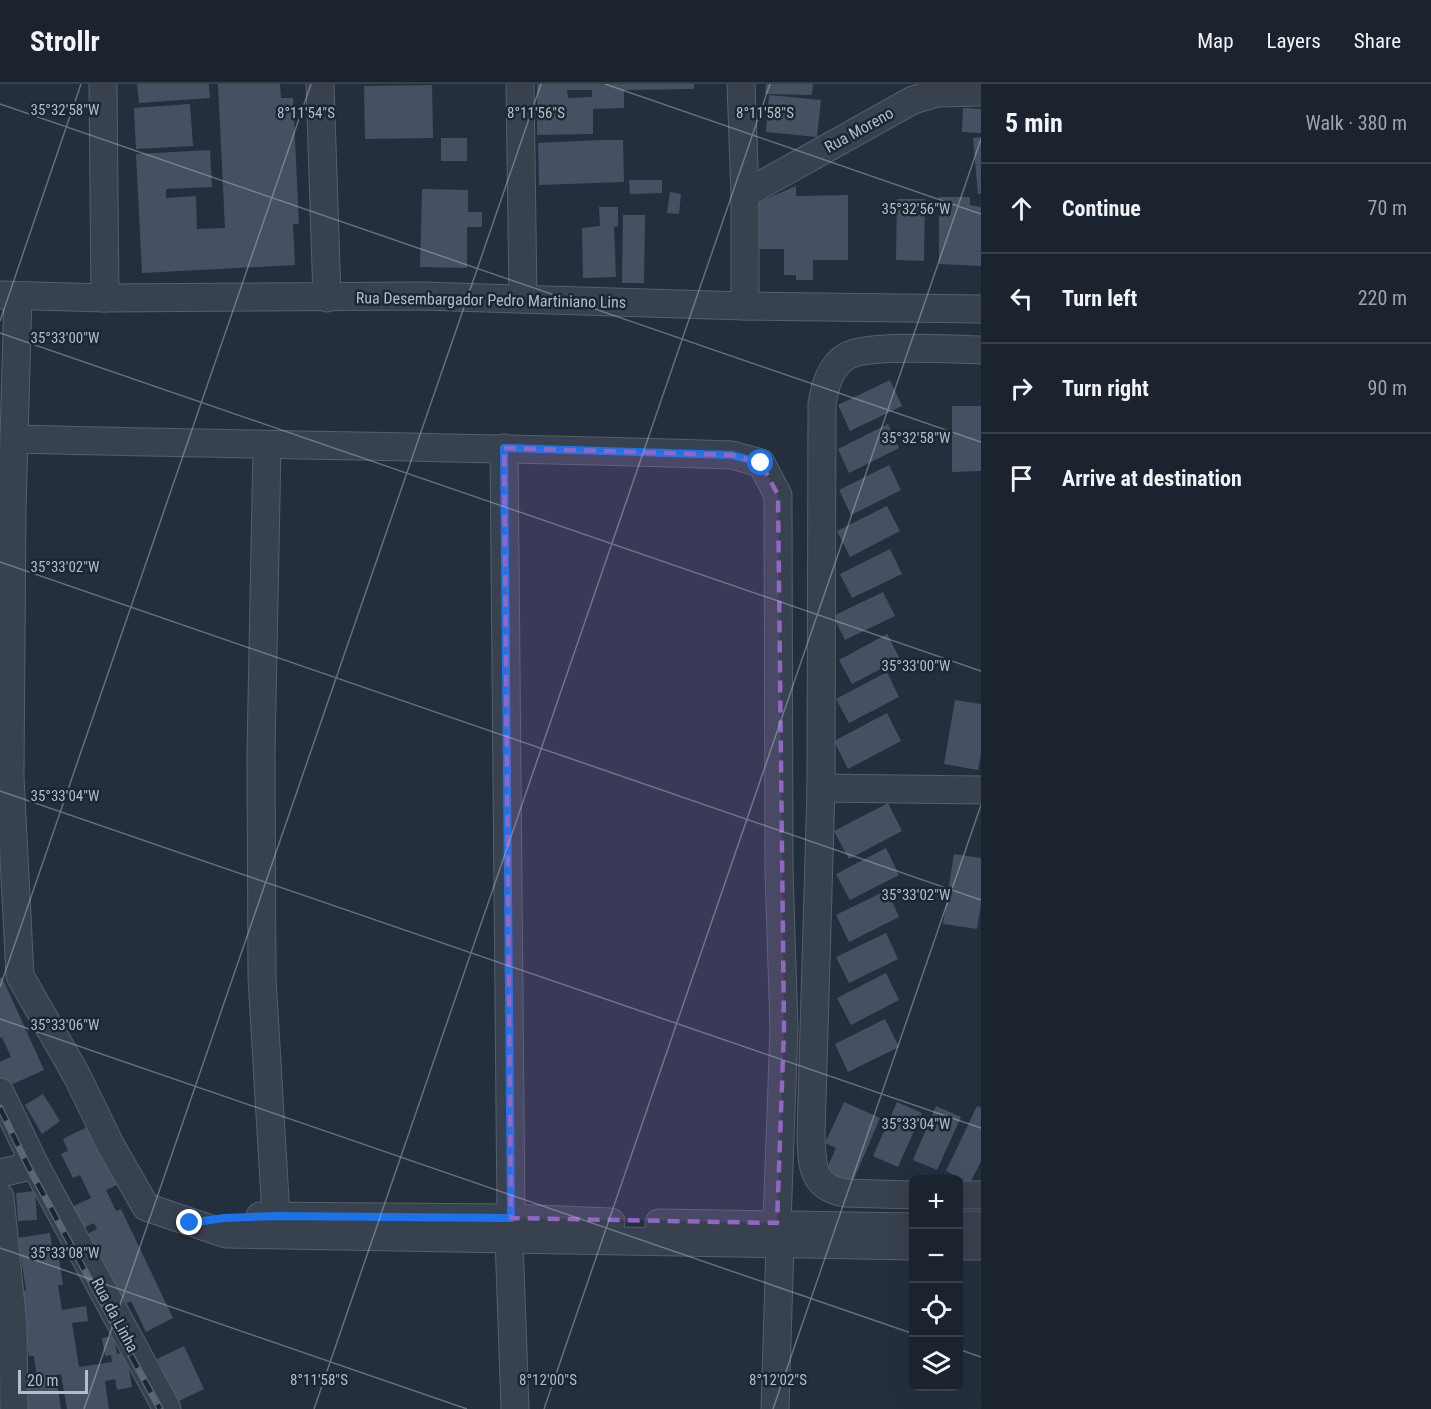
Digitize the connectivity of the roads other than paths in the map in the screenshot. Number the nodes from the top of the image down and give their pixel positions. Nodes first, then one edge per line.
1 (103, 84) edge
2 (320, 84) edge
3 (520, 84) edge
4 (741, 84) edge
5 (981, 92) edge
6 (745, 194) junction
7 (9, 295) edge
8 (105, 298) junction
9 (327, 298) junction
10 (523, 298) junction
11 (745, 306) junction
12 (981, 309) edge
13 (981, 350) edge
14 (14, 438) junction
15 (267, 446) junction
16 (504, 448) junction
17 (821, 788) junction
18 (981, 790) edge
19 (0, 1092) edge
20 (35, 1165) junction
21 (0, 1173) edge
22 (909, 1195) edge
23 (963, 1195) edge
24 (981, 1196) edge
25 (0, 1197) edge
26 (274, 1225) junction
27 (981, 1225) edge
28 (963, 1226) edge
29 (909, 1227) edge
30 (510, 1228) junction
31 (779, 1233) junction
32 (909, 1246) edge
33 (963, 1246) edge
34 (981, 1246) edge
35 (7, 1326) edge
36 (14, 1409) edge
37 (167, 1409) edge
38 (515, 1409) edge
39 (775, 1409) edge

1 - 8 street
2 - 9 street
3 - 10 street
4 - 6 street
5 - 6 street, Rua Moreno
6 - 11 street
7 - 8 street, Rua Desembargador Pedro Martiniano Lins
7 - 14 street
8 - 9 street, Rua Desembargador Pedro Martiniano Lins
9 - 10 street, Rua Desembargador Pedro Martiniano Lins
10 - 11 street, Rua Desembargador Pedro Martiniano Lins
11 - 12 street, Rua Desembargador Pedro Martiniano Lins
13 - 17 street
14 - 15 street
14 - 26 street
15 - 16 street
15 - 26 street
16 - 30 street
16 - 31 street
17 - 18 street
17 - 22 street
19 - 20 street, Rua da Linha
20 - 21 street
20 - 37 street, Rua da Linha
23 - 24 street
25 - 35 street
26 - 30 street
27 - 28 street
29 - 31 street
30 - 31 street
30 - 38 street
31 - 32 street
31 - 39 street
33 - 34 street
35 - 36 street

